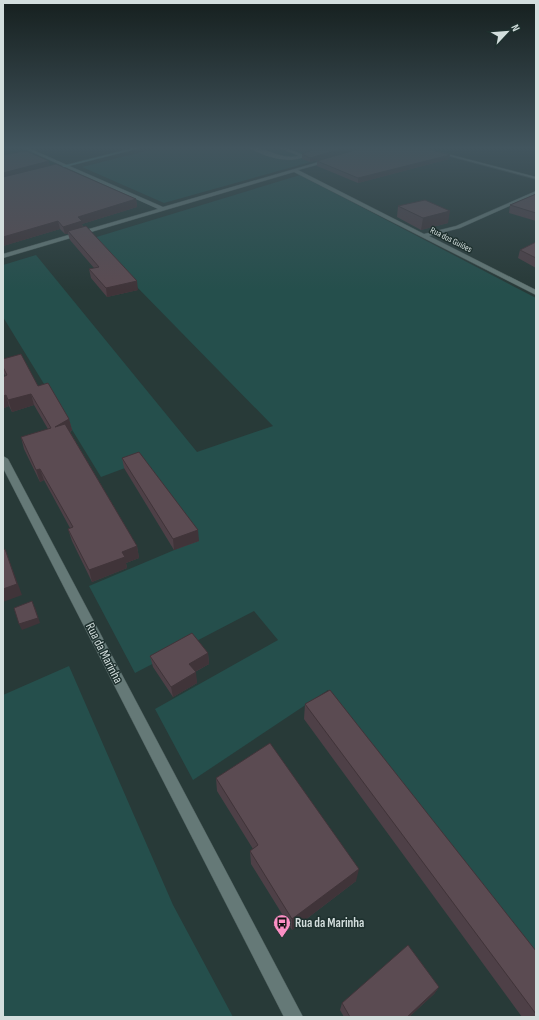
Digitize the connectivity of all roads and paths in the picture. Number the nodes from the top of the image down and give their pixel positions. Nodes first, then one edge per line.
1 (131, 195) edge
2 (211, 195) edge
3 (342, 195) edge
4 (530, 195) edge
5 (163, 209) junction
6 (423, 236) junction
7 (3, 256) edge
8 (536, 283) edge
9 (524, 287) junction
10 (536, 293) edge
11 (3, 458) edge
12 (294, 1017) edge

1 - 5 street
2 - 5 street
3 - 6 street, Rua dos Guiões
4 - 6 street
5 - 7 street
6 - 9 street, Rua dos Guiões
8 - 9 street
9 - 10 street, Rua dos Guiões
11 - 12 street, Rua da Marinha

